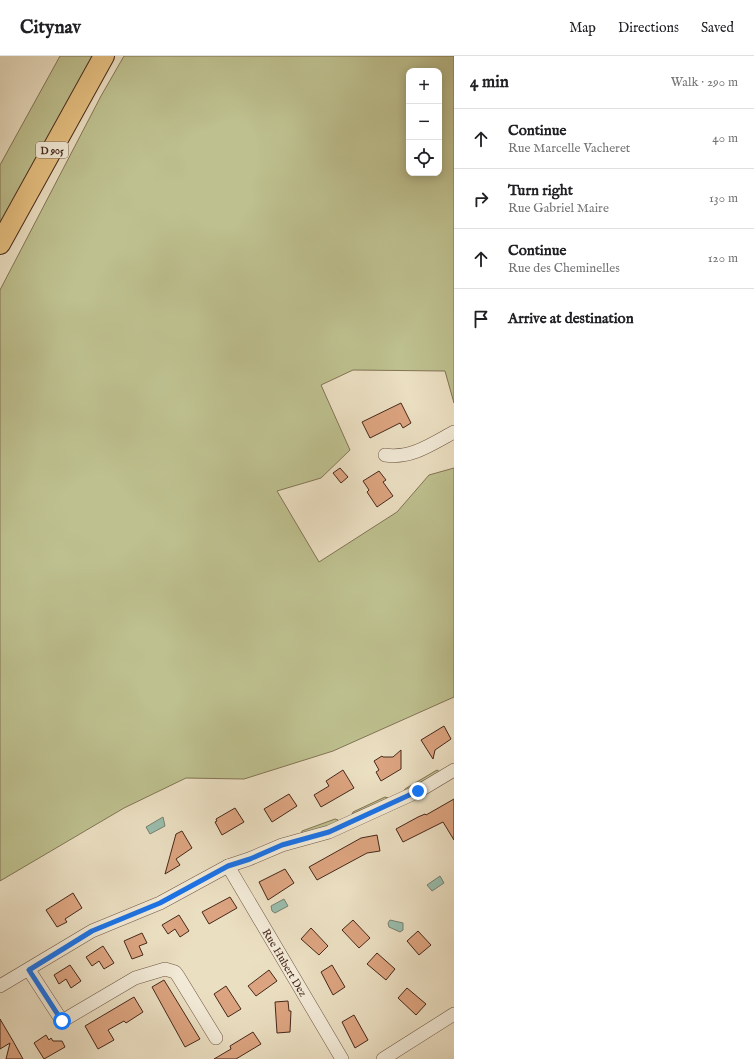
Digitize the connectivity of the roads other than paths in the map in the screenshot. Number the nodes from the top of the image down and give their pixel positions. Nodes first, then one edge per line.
1 (104, 56) edge
2 (0, 244) edge
3 (454, 432) edge
4 (385, 455) dead end
5 (454, 770) edge
6 (228, 866) junction
7 (29, 970) junction
8 (0, 986) edge
9 (454, 1014) edge
10 (216, 1038) dead end
11 (388, 1058) edge
12 (342, 1059) edge

1 - 2 main road, D 905
3 - 4 street
5 - 6 street
6 - 7 street
6 - 12 street, Rue Hubert Dez
7 - 8 street
7 - 10 street
9 - 11 street

